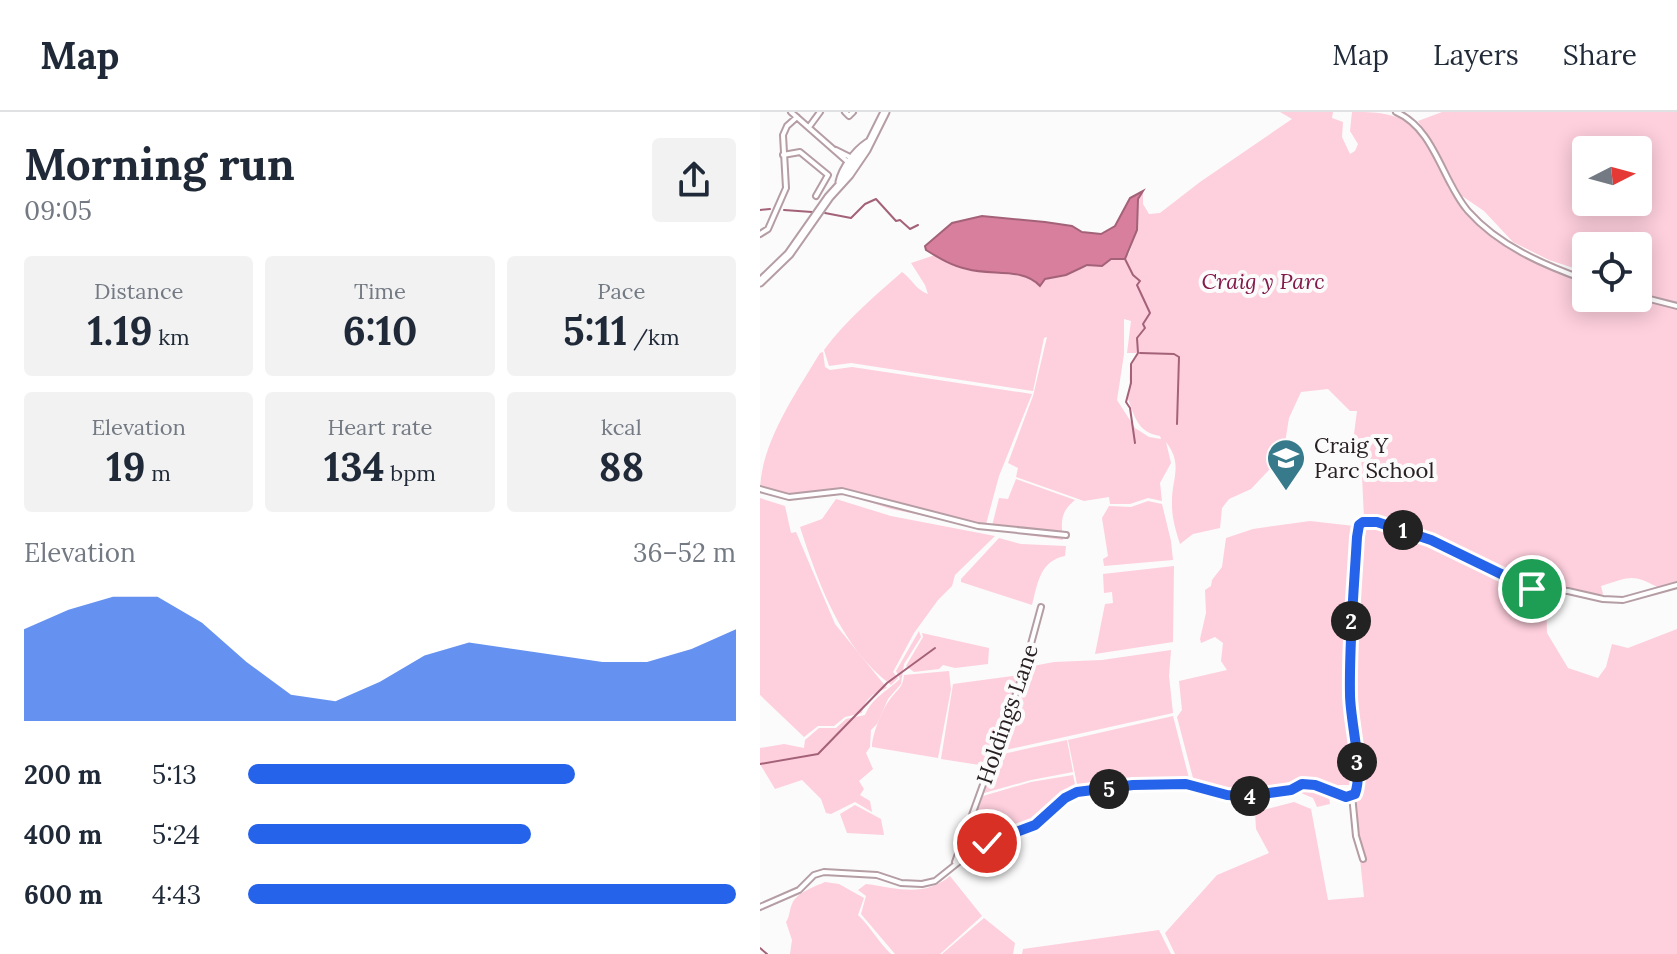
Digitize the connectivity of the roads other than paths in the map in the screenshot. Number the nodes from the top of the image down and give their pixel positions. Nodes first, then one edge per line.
1 (791, 112) edge
2 (820, 112) edge
3 (845, 112) edge
4 (853, 112) edge
5 (885, 112) edge
6 (1396, 112) edge
7 (1404, 114) edge
8 (797, 117) junction
9 (809, 127) junction
10 (783, 155) junction
11 (854, 163) junction
12 (816, 196) dead end
13 (760, 234) edge
14 (1572, 275) edge
15 (760, 282) edge
16 (1652, 300) edge
17 (1677, 306) edge
18 (760, 489) edge
19 (1066, 535) dead end
20 (1677, 585) edge
21 (1041, 607) dead end
22 (1352, 795) junction
23 (1363, 859) dead end
24 (955, 864) junction
25 (760, 907) edge

1 - 8 street
2 - 9 street
3 - 4 street
5 - 11 main road
6 - 7 street
7 - 14 street
8 - 9 street
8 - 10 street
9 - 11 street
10 - 12 street
10 - 13 street
11 - 15 main road
16 - 17 street
18 - 19 street
20 - 22 street
21 - 24 street, Holdings Lane
22 - 23 street
22 - 24 street
24 - 25 street

